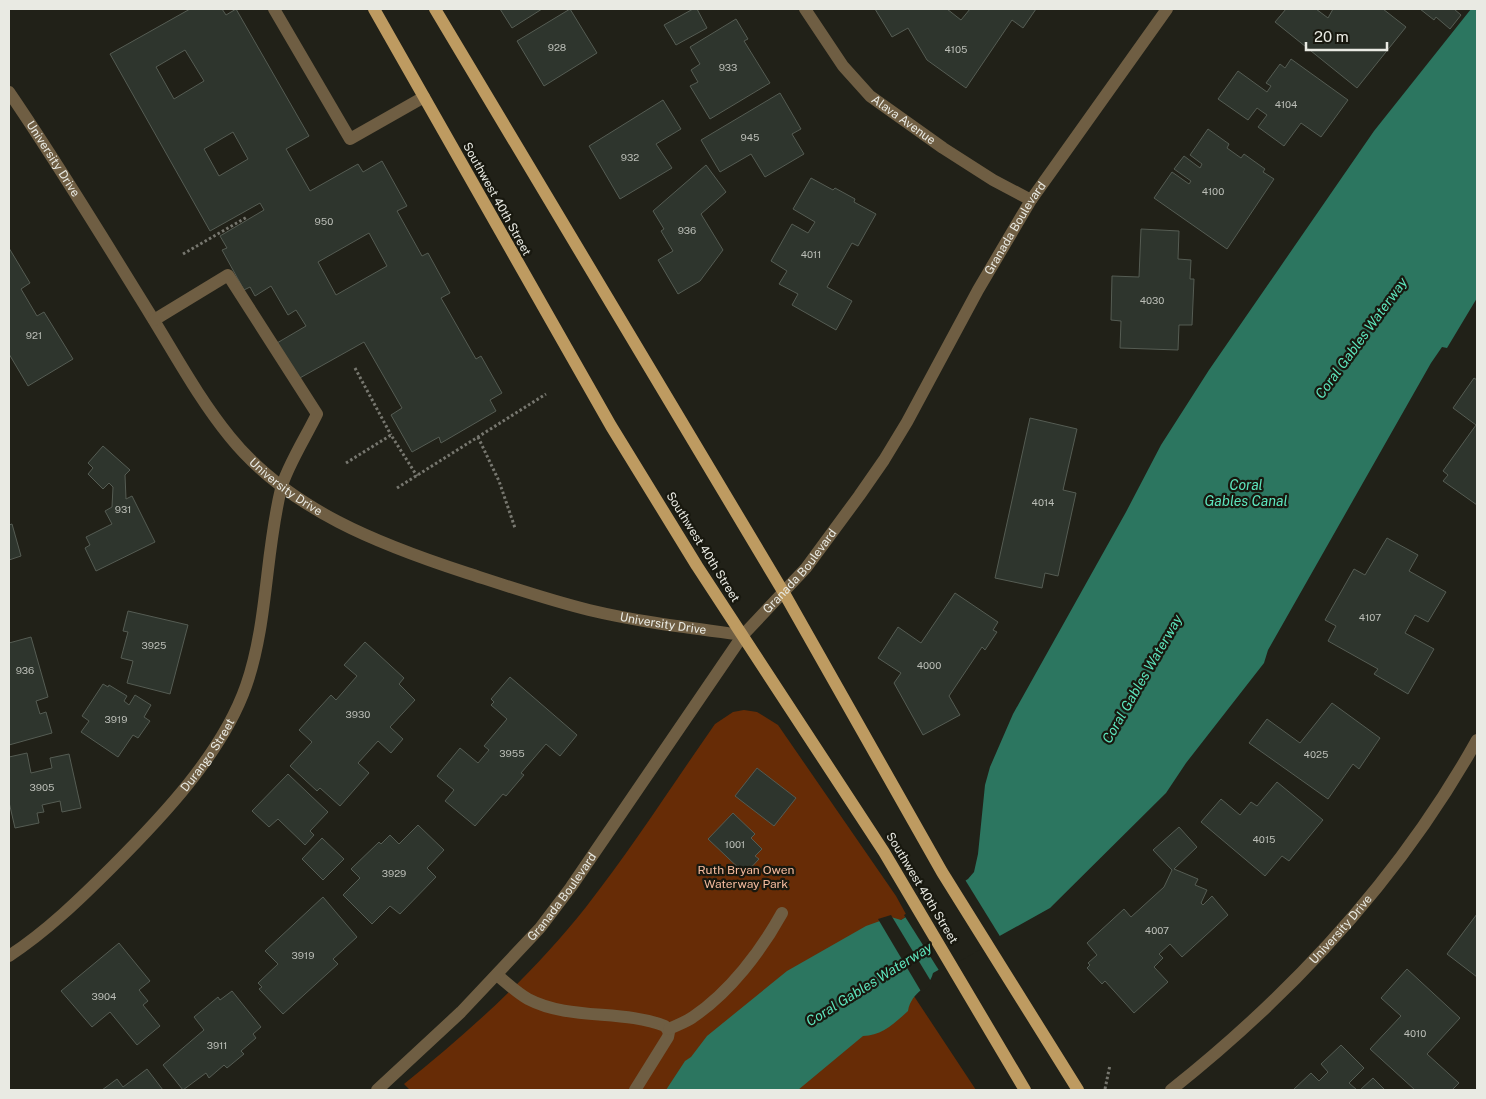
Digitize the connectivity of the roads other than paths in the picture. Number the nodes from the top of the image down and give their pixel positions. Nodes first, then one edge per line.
1 (274, 9) edge
2 (374, 9) edge
3 (435, 9) edge
4 (805, 9) edge
5 (1166, 9) edge
6 (9, 92) edge
7 (424, 96) junction
8 (1031, 200) junction
9 (154, 320) junction
10 (282, 486) junction
11 (784, 593) junction
12 (743, 635) junction
13 (1477, 740) edge
14 (782, 912) dead end
15 (9, 956) edge
16 (497, 975) junction
17 (669, 1029) junction
18 (377, 1090) edge
19 (635, 1090) edge
20 (1025, 1090) edge
21 (1078, 1090) edge
22 (1171, 1090) edge

1 - 7 street
2 - 7 main road, Southwest 40th Street
3 - 11 main road, Southwest 40th Street
4 - 8 street, Alava Avenue
5 - 8 street, Granada Boulevard
6 - 9 street, University Drive
7 - 12 main road, Southwest 40th Street
8 - 11 street, Granada Boulevard
9 - 10 street, University Drive
9 - 10 street, Durango Street
10 - 12 street, University Drive
10 - 15 street, Durango Street
11 - 12 street, Granada Boulevard
11 - 21 main road, Southwest 40th Street
12 - 16 street, Granada Boulevard
12 - 20 main road, Southwest 40th Street
13 - 22 street, University Drive
14 - 17 street
16 - 17 street
16 - 18 street, Granada Boulevard
17 - 19 street

